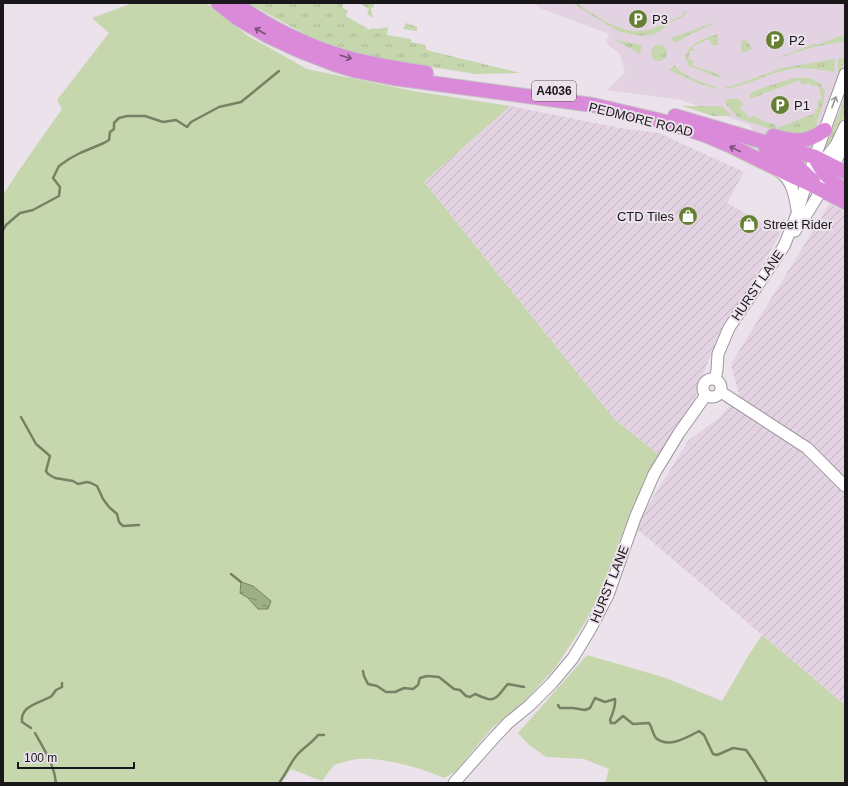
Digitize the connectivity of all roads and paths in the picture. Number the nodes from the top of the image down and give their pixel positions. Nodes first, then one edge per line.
1 (218, 3) edge
2 (235, 3) edge
3 (309, 49) junction
4 (845, 74) edge
5 (706, 125) junction
6 (845, 126) edge
7 (825, 130) junction
8 (845, 141) edge
9 (770, 166) junction
10 (820, 172) edge
11 (845, 190) edge
12 (845, 202) edge
13 (797, 214) junction
14 (784, 246) junction
15 (715, 379) junction
16 (721, 392) junction
17 (706, 395) junction
18 (845, 486) edge
19 (454, 783) edge

3 -> 1 highway, A4036
2 - 3 highway, A4036
3 -> 5 highway, PEDMORE ROAD / A4036
9 -> 3 highway, PEDMORE ROAD / A4036
7 -> 4 street
5 - 7 highway
5 - 10 highway, PEDMORE ROAD / A4036
5 - 10 highway
6 - 10 street
7 - 10 street
8 - 10 street
9 - 10 highway, PEDMORE ROAD / A4036
9 - 13 street
10 - 11 highway
10 - 12 highway, PEDMORE ROAD / A4036
10 - 13 street, HURST LANE
10 - 14 street
13 - 14 street, HURST LANE
14 - 15 street, HURST LANE
15 - 16 street
15 - 17 street
16 - 17 street
16 - 18 street
17 - 19 street, HURST LANE

